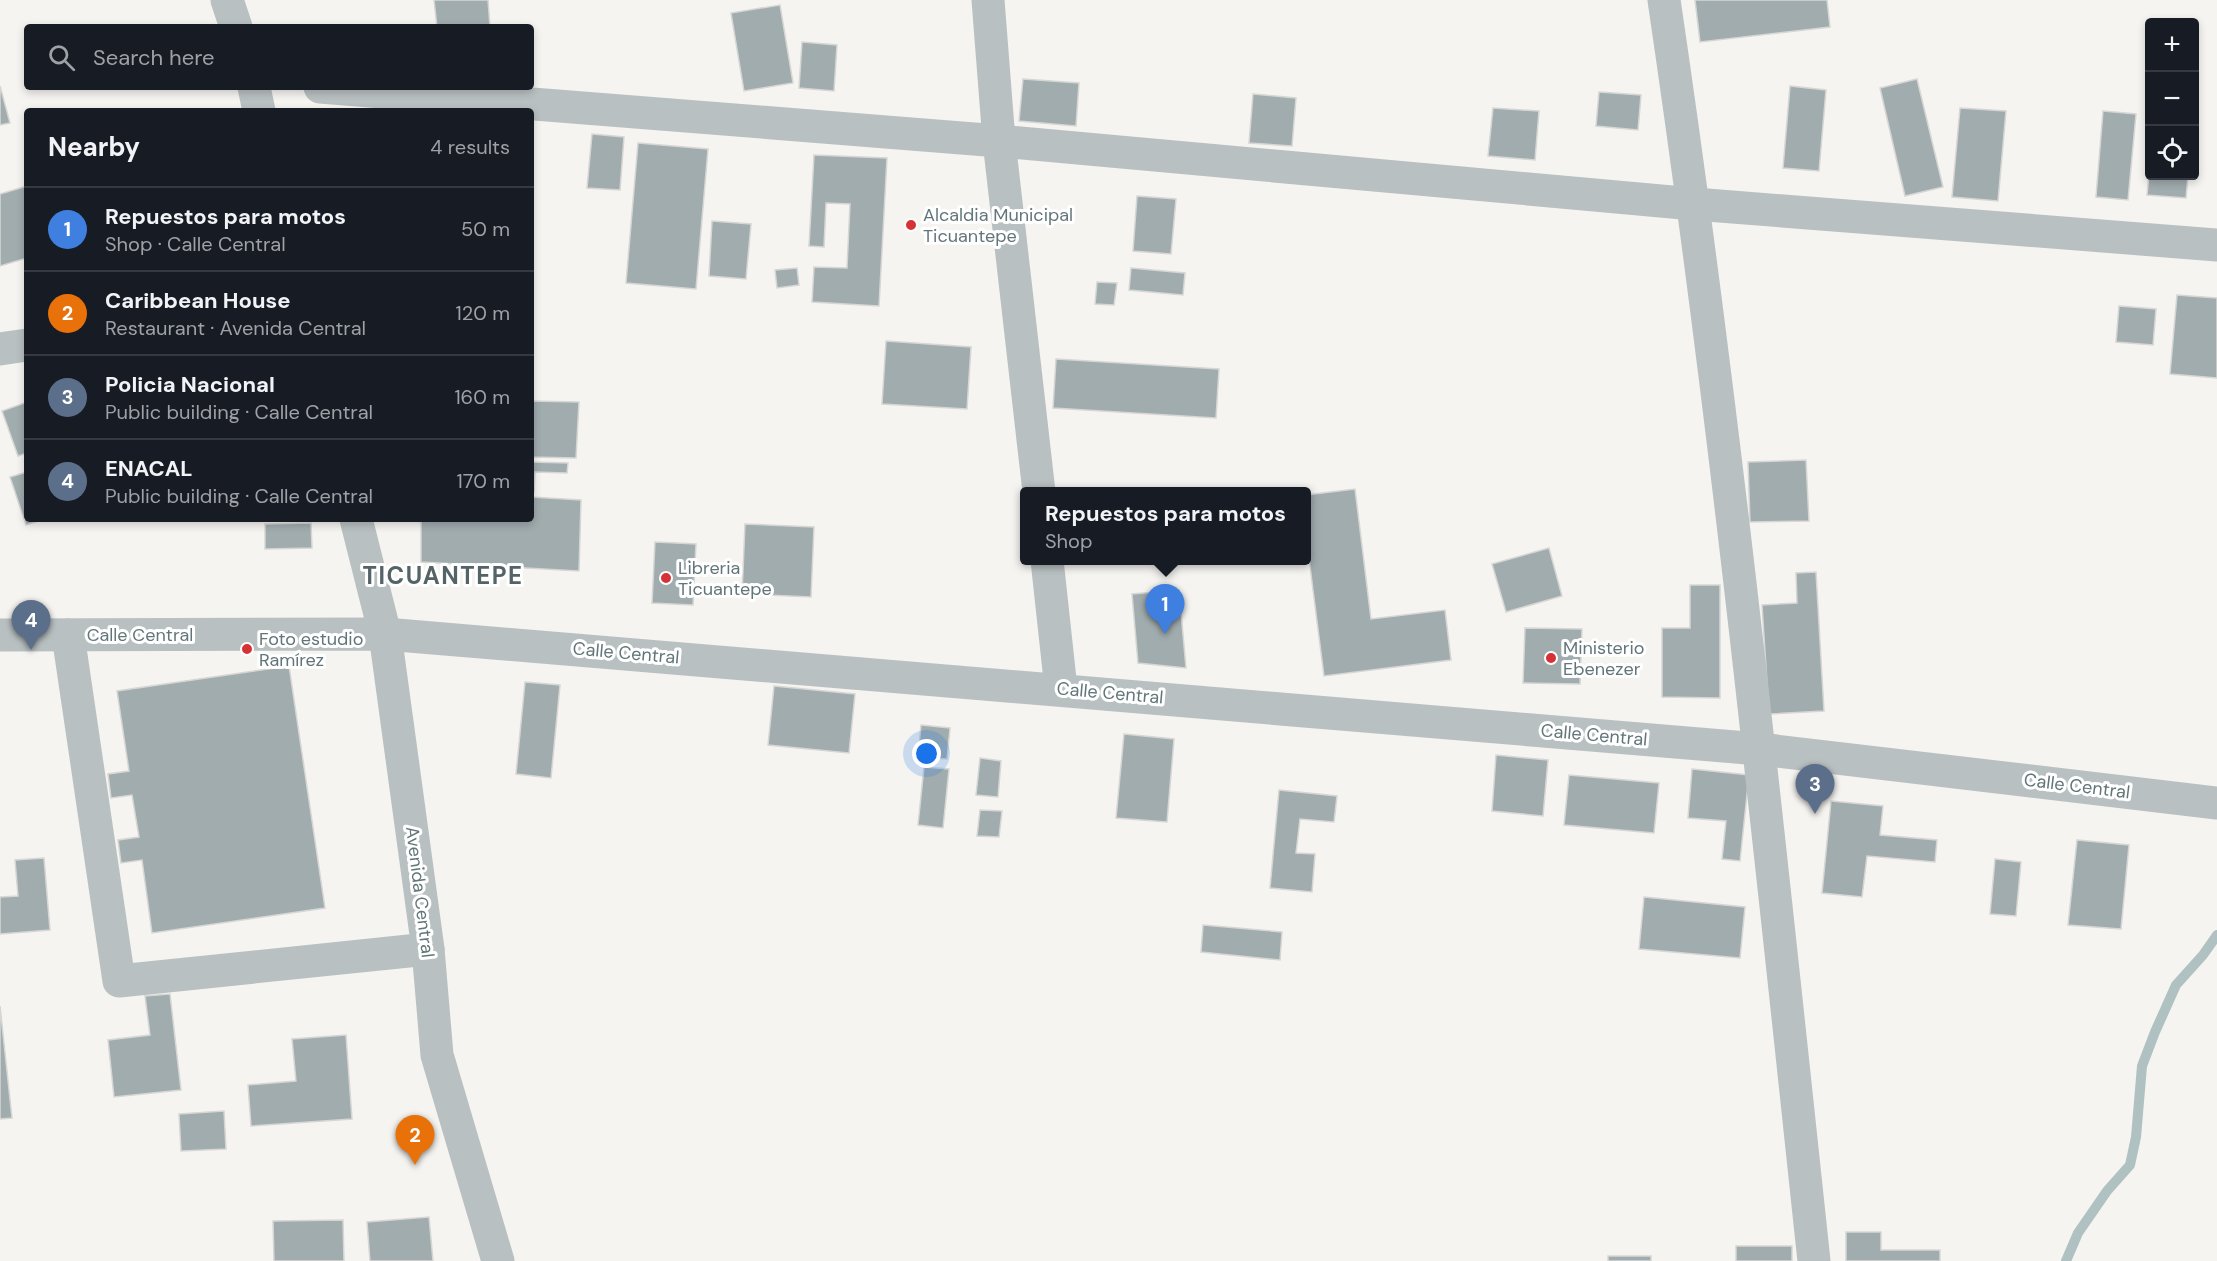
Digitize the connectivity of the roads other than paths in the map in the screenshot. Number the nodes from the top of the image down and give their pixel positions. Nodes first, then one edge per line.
1 (227, 0) edge
2 (988, 0) edge
3 (1664, 0) edge
4 (235, 24) edge
5 (255, 90) edge
6 (358, 90) edge
7 (258, 108) edge
8 (999, 141) junction
9 (1694, 204) junction
10 (2217, 245) edge
11 (24, 345) edge
12 (0, 349) edge
13 (1038, 487) edge
14 (357, 522) edge
15 (1047, 565) edge
16 (385, 634) junction
17 (0, 635) edge
18 (68, 635) junction
19 (1061, 689) junction
20 (1759, 749) junction
21 (2217, 803) edge
22 (428, 949) junction
23 (498, 1261) edge
24 (1814, 1261) edge

1 - 4 street
2 - 8 street
3 - 9 street
5 - 7 street
6 - 8 street
8 - 9 street
8 - 13 street
9 - 10 street
9 - 20 street
11 - 12 street
14 - 16 street, Avenida Central
15 - 19 street
16 - 18 street, Calle Central
16 - 19 street, Calle Central
16 - 22 street, Avenida Central
17 - 18 street, Calle Central
18 - 22 street
19 - 20 street, Calle Central
20 - 21 street, Calle Central
20 - 24 street
22 - 23 street, Avenida Central

